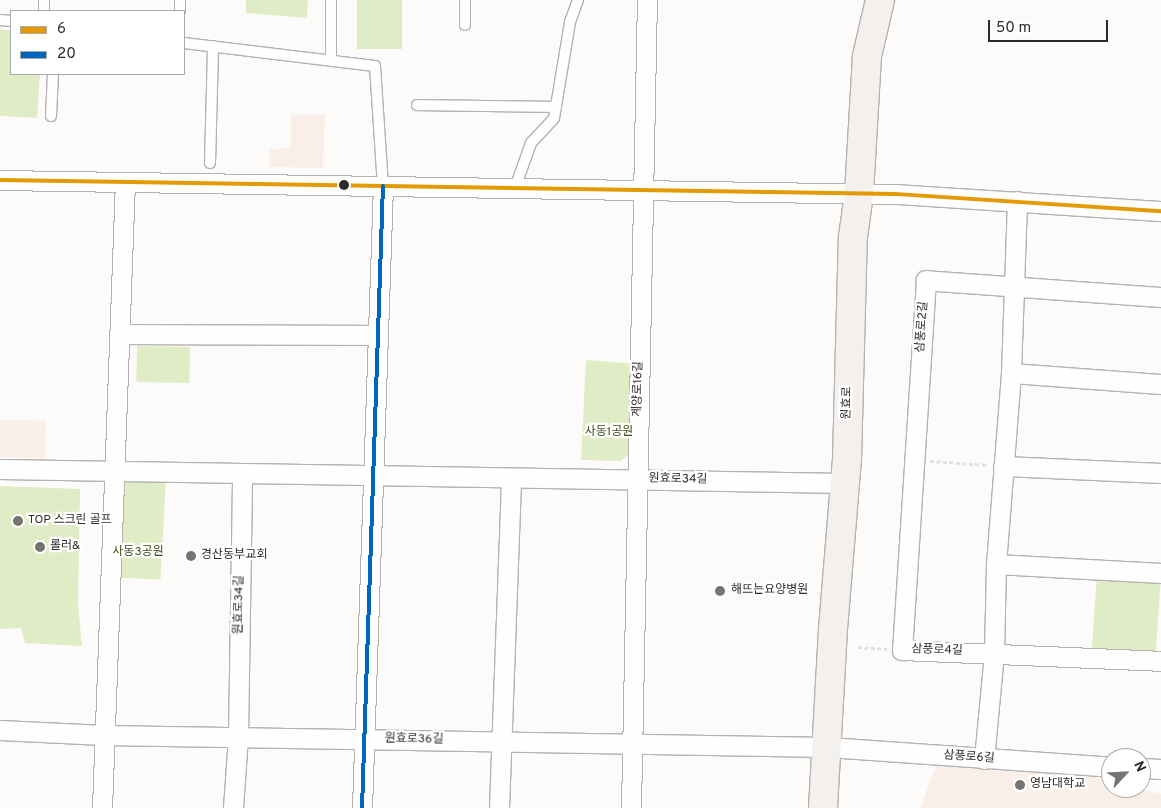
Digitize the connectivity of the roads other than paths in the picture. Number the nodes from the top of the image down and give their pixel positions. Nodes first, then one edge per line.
1 (331, 0) edge
2 (465, 0) edge
3 (578, 0) edge
4 (647, 0) edge
5 (880, 0) edge
6 (464, 25) dead end
7 (185, 43) edge
8 (213, 46) junction
9 (331, 61) junction
10 (53, 75) edge
11 (418, 105) dead end
12 (556, 107) junction
13 (51, 116) dead end
14 (210, 163) dead end
15 (0, 180) edge
16 (125, 182) junction
17 (382, 186) junction
18 (515, 188) junction
19 (643, 190) junction
20 (859, 194) junction
21 (1017, 201) junction
22 (1161, 211) edge
23 (1013, 286) junction
24 (1161, 297) edge
25 (120, 334) junction
26 (378, 335) junction
27 (1011, 373) junction
28 (1161, 384) edge
29 (914, 460) joint
30 (1003, 466) junction
31 (0, 469) edge
32 (114, 471) junction
33 (242, 473) junction
34 (1161, 473) edge
35 (373, 475) junction
36 (511, 478) junction
37 (637, 480) junction
38 (845, 483) junction
39 (996, 564) junction
40 (1161, 573) edge
41 (994, 653) junction
42 (1161, 660) edge
43 (0, 730) edge
44 (104, 735) junction
45 (238, 737) junction
46 (364, 739) junction
47 (502, 741) junction
48 (632, 744) junction
49 (828, 747) junction
50 (984, 759) junction
51 (1101, 766) edge
52 (102, 808) edge
53 (233, 808) edge
54 (362, 808) edge
55 (499, 808) edge
56 (631, 808) edge
57 (823, 808) edge

1 - 9 lane
2 - 6 lane
3 - 12 lane
4 - 19 street, 계양로16길
5 - 20 main road, 원효로
7 - 8 lane
8 - 9 lane
8 - 14 lane
9 - 17 lane
10 - 13 lane
11 - 12 lane
12 - 18 lane
15 - 16 street
16 - 17 street
16 - 25 street
17 - 18 street
17 - 26 street
18 - 19 street
19 - 20 street
19 - 37 street, 계양로16길
20 - 21 street
20 - 38 main road, 원효로
21 - 22 street
21 - 23 street
23 - 24 street, 삼풍로2길
23 - 27 street
23 - 29 street, 삼풍로2길
25 - 26 street
25 - 32 street
26 - 35 street
27 - 28 street
27 - 30 street
29 - 41 street, 삼풍로4길
30 - 34 street
30 - 39 street
31 - 32 street, 원효로34길
32 - 33 street, 원효로34길
32 - 44 street
33 - 35 street, 원효로34길
33 - 45 street, 원효로34길
35 - 36 street, 원효로34길
35 - 46 street
36 - 37 street, 원효로34길
36 - 47 street
37 - 38 street, 원효로34길
37 - 48 street, 계양로16길
38 - 49 main road, 원효로
39 - 40 street
39 - 41 street
41 - 42 street, 삼풍로4길
41 - 50 street
43 - 44 street, 원효로36길
44 - 45 street, 원효로36길
44 - 52 street
45 - 46 street, 원효로36길
45 - 53 street, 원효로34길
46 - 47 street, 원효로36길
46 - 54 street
47 - 48 street, 원효로36길
47 - 55 street
48 - 49 street, 원효로36길
48 - 56 street, 계양로16길
49 - 50 street, 삼풍로6길
49 - 57 main road, 원효로
50 - 51 street, 삼풍로6길

